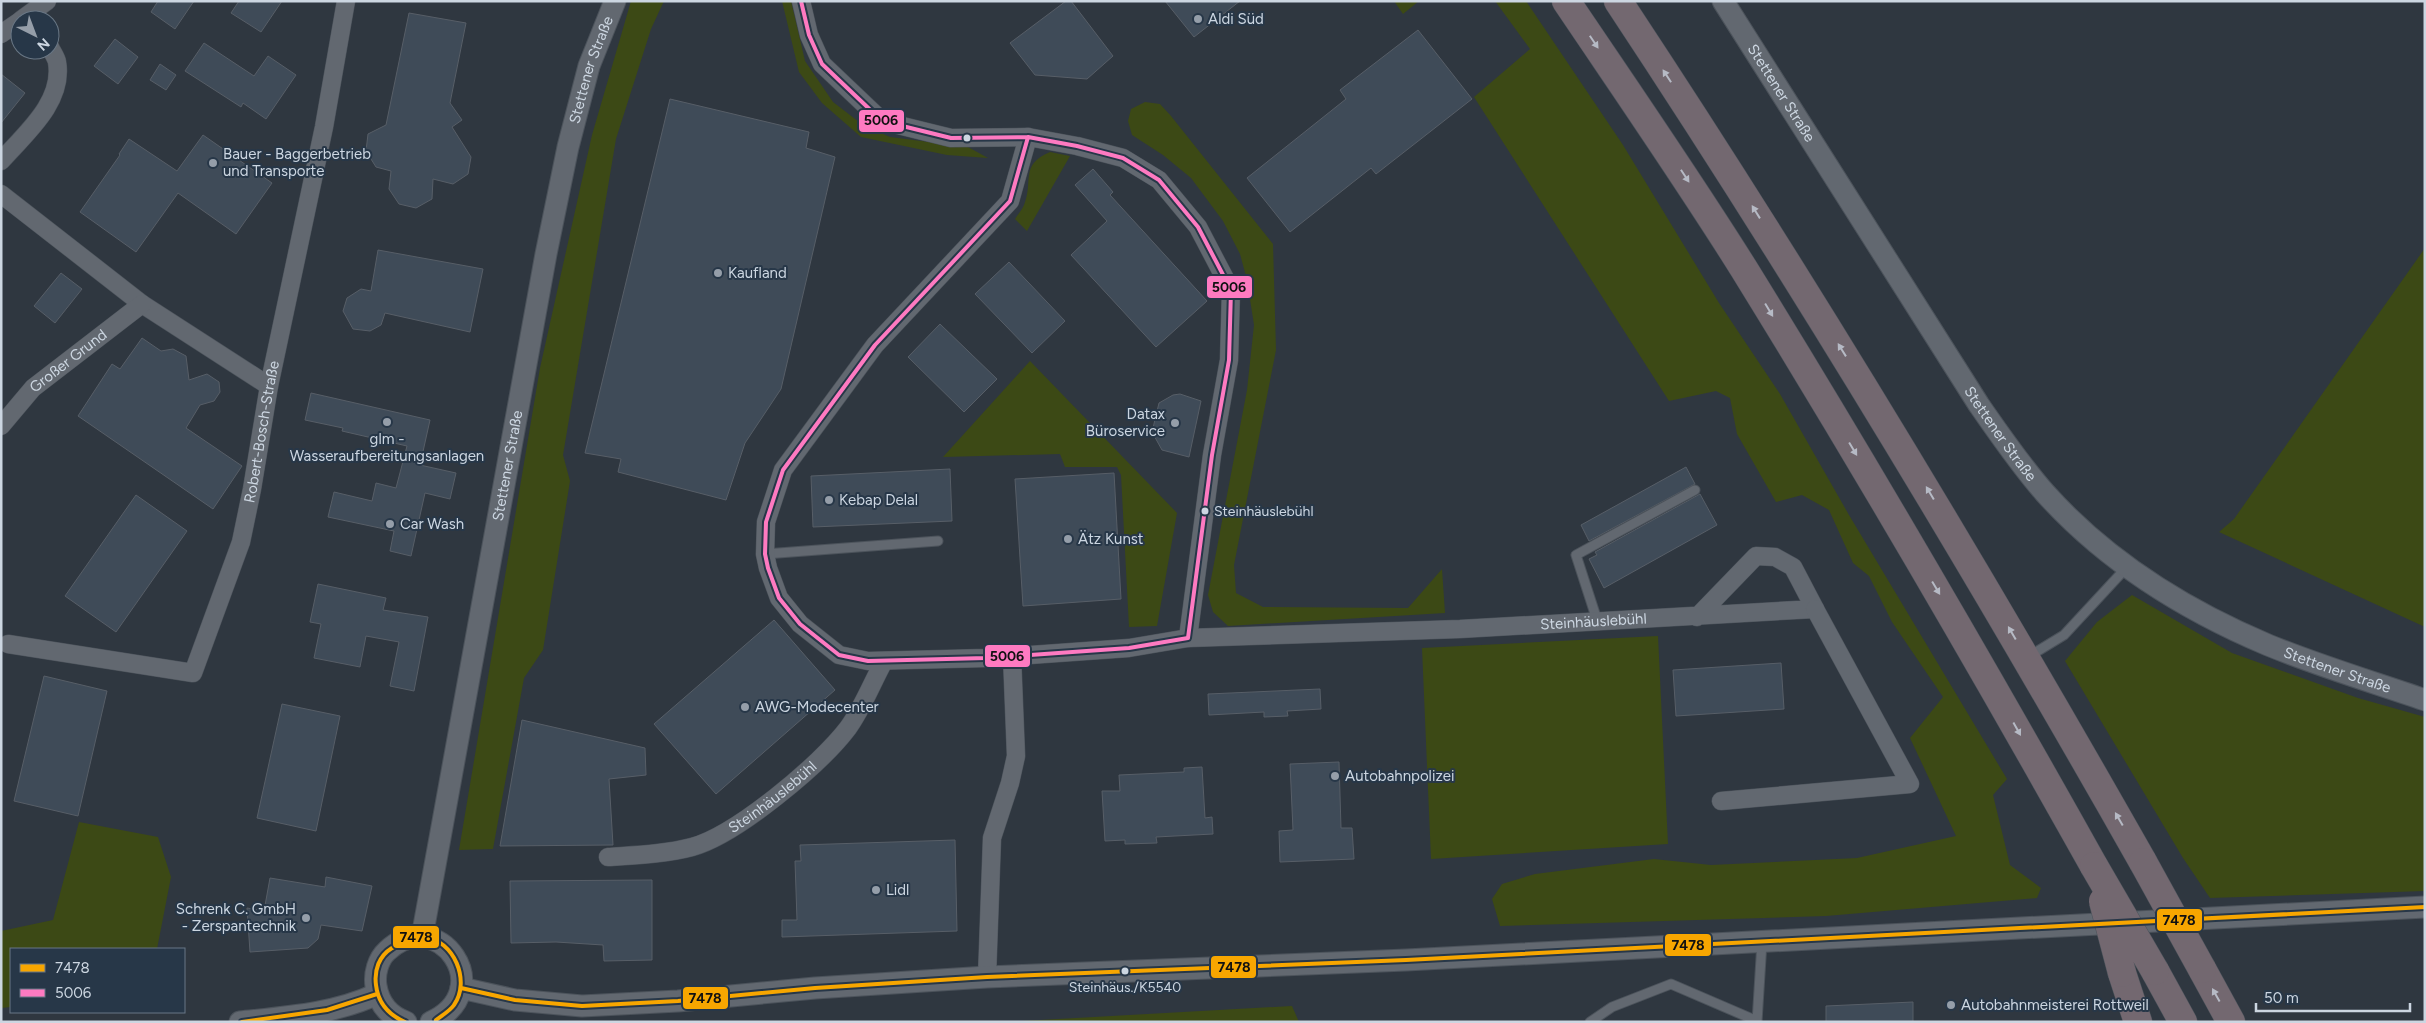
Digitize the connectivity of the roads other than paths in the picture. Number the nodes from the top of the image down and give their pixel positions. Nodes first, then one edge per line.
1 (47, 1) edge
2 (346, 1) edge
3 (615, 1) edge
4 (801, 1) edge
5 (1566, 1) edge
6 (1618, 1) edge
7 (1723, 1) edge
8 (37, 10) edge
9 (56, 60) edge
10 (1028, 137) junction
11 (1, 161) edge
12 (1, 194) edge
13 (142, 304) junction
14 (269, 386) junction
15 (1, 426) edge
16 (1696, 490) dead end
17 (938, 541) dead end
18 (765, 554) junction
19 (2127, 567) junction
20 (1815, 609) junction
21 (1697, 617) junction
22 (1598, 623) junction
23 (1188, 638) junction
24 (8, 644) dead end
25 (1012, 656) junction
26 (2026, 658) junction
27 (884, 661) junction
28 (2425, 700) edge
29 (1721, 802) dead end
30 (608, 857) dead end
31 (2094, 866) junction
32 (2425, 908) edge
33 (422, 937) junction
34 (1762, 940) junction
35 (987, 977) junction
36 (461, 988) junction
37 (377, 994) junction
38 (240, 1022) edge
39 (406, 1022) edge
40 (432, 1022) edge
41 (1590, 1022) edge
42 (1757, 1022) edge
43 (2138, 1022) edge
44 (2183, 1022) edge
45 (2231, 1022) edge

1 - 8 street
2 - 14 street, Robert-Bosch-Straße
3 - 33 street, Stettener Straße
4 - 10 street
5 -> 31 highway
26 -> 6 highway
7 - 19 street, Stettener Straße
9 - 11 street
10 - 18 street, Steinhäuslebühl
10 - 23 street
12 - 13 street
13 - 14 street
13 - 15 street, Großer Grund
14 - 24 street, Robert-Bosch-Straße
16 - 22 lane
17 - 18 lane
18 - 27 street, Steinhäuslebühl
19 - 26 lane
19 - 28 street, Stettener Straße
20 - 21 street, Steinhäuslebühl
20 - 21 street
20 - 29 street
21 - 22 street, Steinhäuslebühl
22 - 23 street, Steinhäuslebühl
23 - 25 street, Steinhäuslebühl
25 - 27 street, Steinhäuslebühl
25 - 35 street
45 -> 26 highway, bridge
27 - 30 street, Steinhäuslebühl
31 - 43 highway, bridge
31 - 44 highway, bridge
32 - 34 street
33 - 36 street
33 - 37 street
34 - 35 street
34 - 42 lane
35 - 36 street
36 - 40 street
37 - 38 street
37 - 39 street
41 - 42 lane

